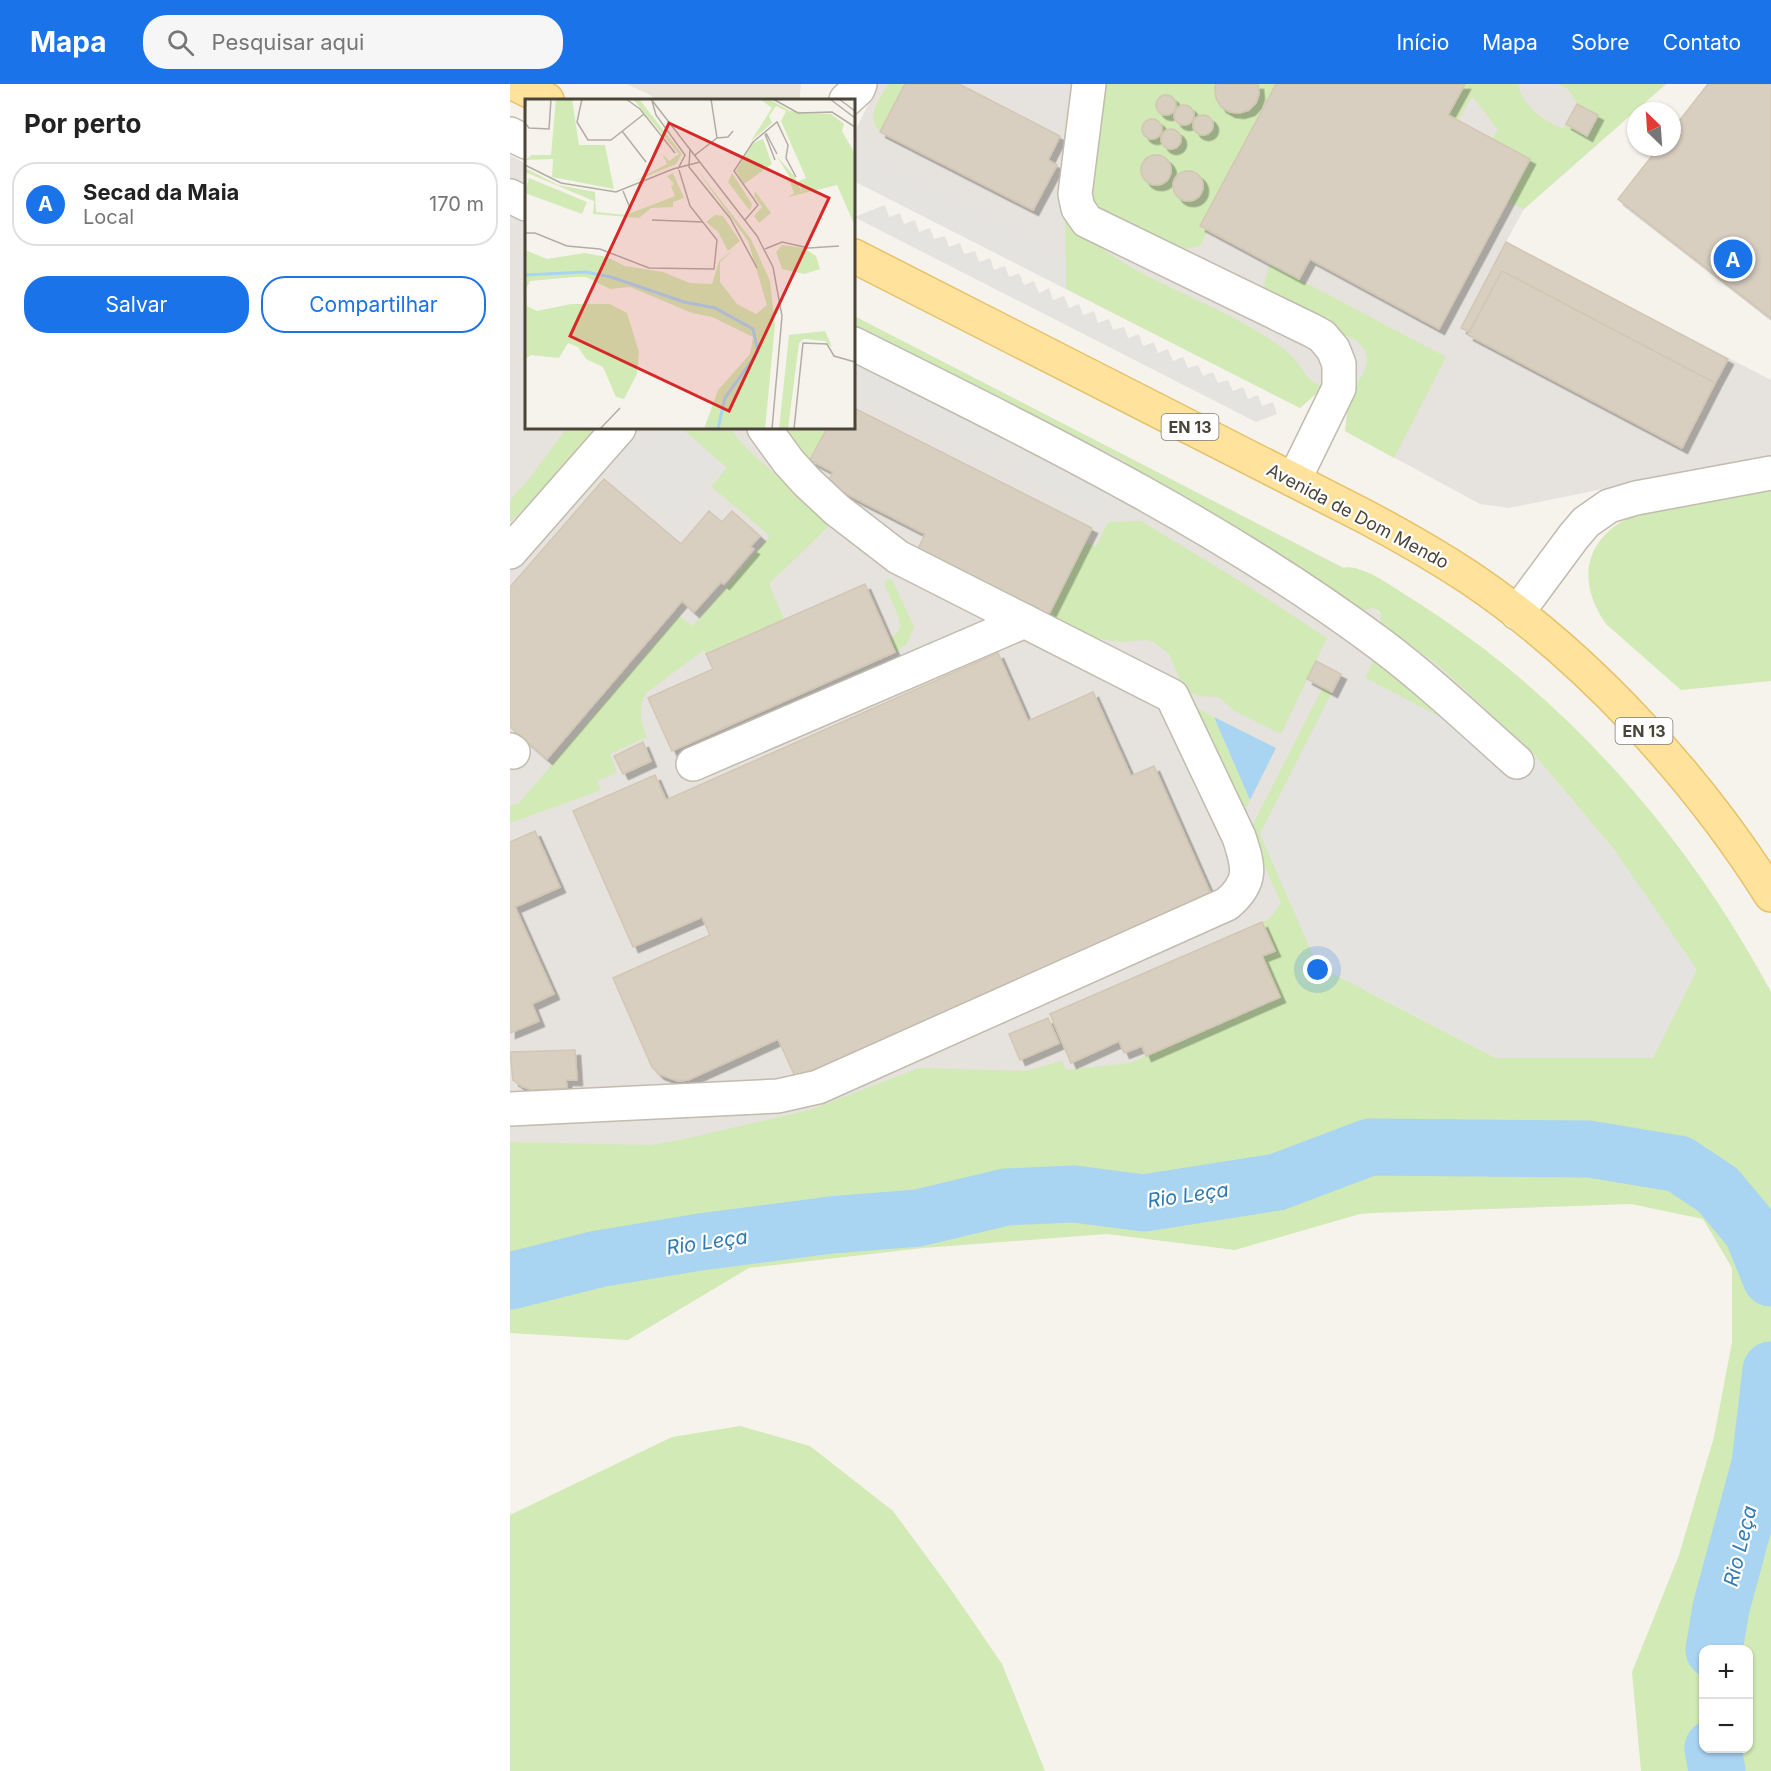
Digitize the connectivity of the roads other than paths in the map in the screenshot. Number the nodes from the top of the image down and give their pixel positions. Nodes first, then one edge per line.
1 (515, 84) edge
2 (860, 84) edge
3 (1089, 84) edge
4 (545, 99) edge
5 (847, 99) edge
6 (510, 134) edge
7 (525, 142) edge
8 (510, 196) edge
9 (525, 204) edge
10 (855, 257) edge
11 (855, 345) edge
12 (618, 429) edge
13 (765, 429) edge
14 (1771, 473) edge
15 (1294, 480) junction
16 (510, 552) edge
17 (1517, 613) junction
18 (1025, 621) junction
19 (1517, 762) dead end
20 (693, 764) dead end
21 (1771, 895) edge
22 (510, 1109) edge

1 - 4 main road
2 - 5 lane
3 - 15 lane
6 - 7 lane
8 - 9 lane
10 - 15 main road, Avenida de Dom Mendo / EN 13
11 - 19 lane
12 - 16 lane
13 - 18 lane
14 - 17 lane
15 - 17 main road, Avenida de Dom Mendo / EN 13
17 - 21 main road, Avenida de Dom Mendo / EN 13
18 - 20 lane
18 - 22 lane

